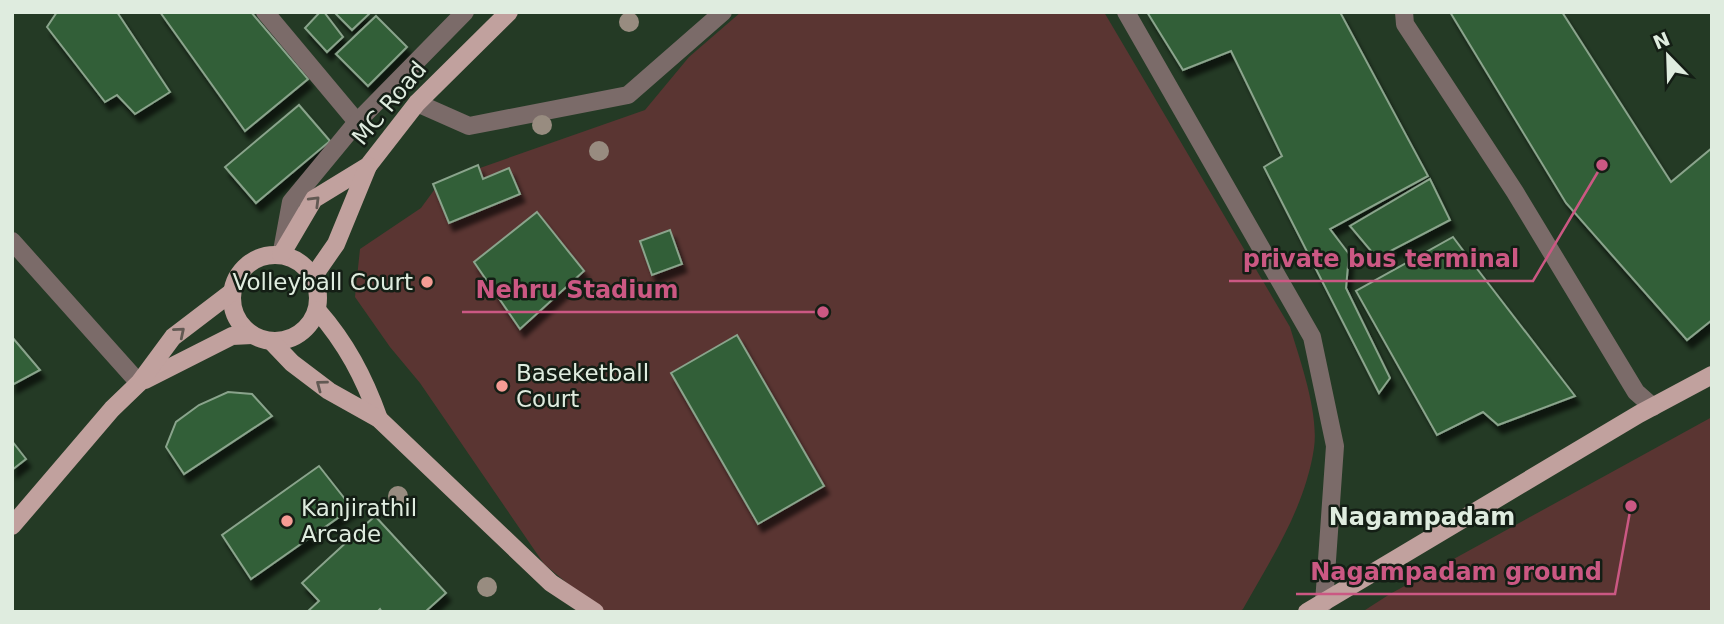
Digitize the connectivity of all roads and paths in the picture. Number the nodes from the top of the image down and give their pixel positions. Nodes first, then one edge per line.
1 (265, 12) edge
2 (465, 12) edge
3 (509, 12) edge
4 (723, 12) edge
5 (1126, 12) edge
6 (1404, 12) edge
7 (416, 103) junction
8 (357, 122) junction
9 (368, 166) junction
10 (12, 241) edge
11 (281, 254) junction
12 (313, 277) junction
13 (232, 292) junction
14 (317, 310) junction
15 (253, 335) junction
16 (271, 341) junction
17 (1712, 375) edge
18 (139, 383) junction
19 (1653, 407) junction
20 (379, 419) junction
21 (12, 526) edge
22 (1324, 603) junction
23 (595, 612) edge
24 (1307, 612) edge

1 - 8 street
2 - 8 street
3 - 7 main road, MC Road
4 - 7 street
5 - 22 street
6 - 19 street
7 - 9 main road, MC Road
8 - 11 street
11 -> 9 main road, MC Road
9 - 12 main road
10 - 18 street
11 - 12 main road
11 - 13 main road
12 - 14 main road
13 - 15 main road
18 -> 13 main road
14 - 16 main road
14 - 20 main road
15 - 16 main road
15 - 18 main road
20 -> 16 main road
17 - 19 main road
18 - 21 main road
19 - 22 main road
20 - 23 main road
22 - 24 main road

